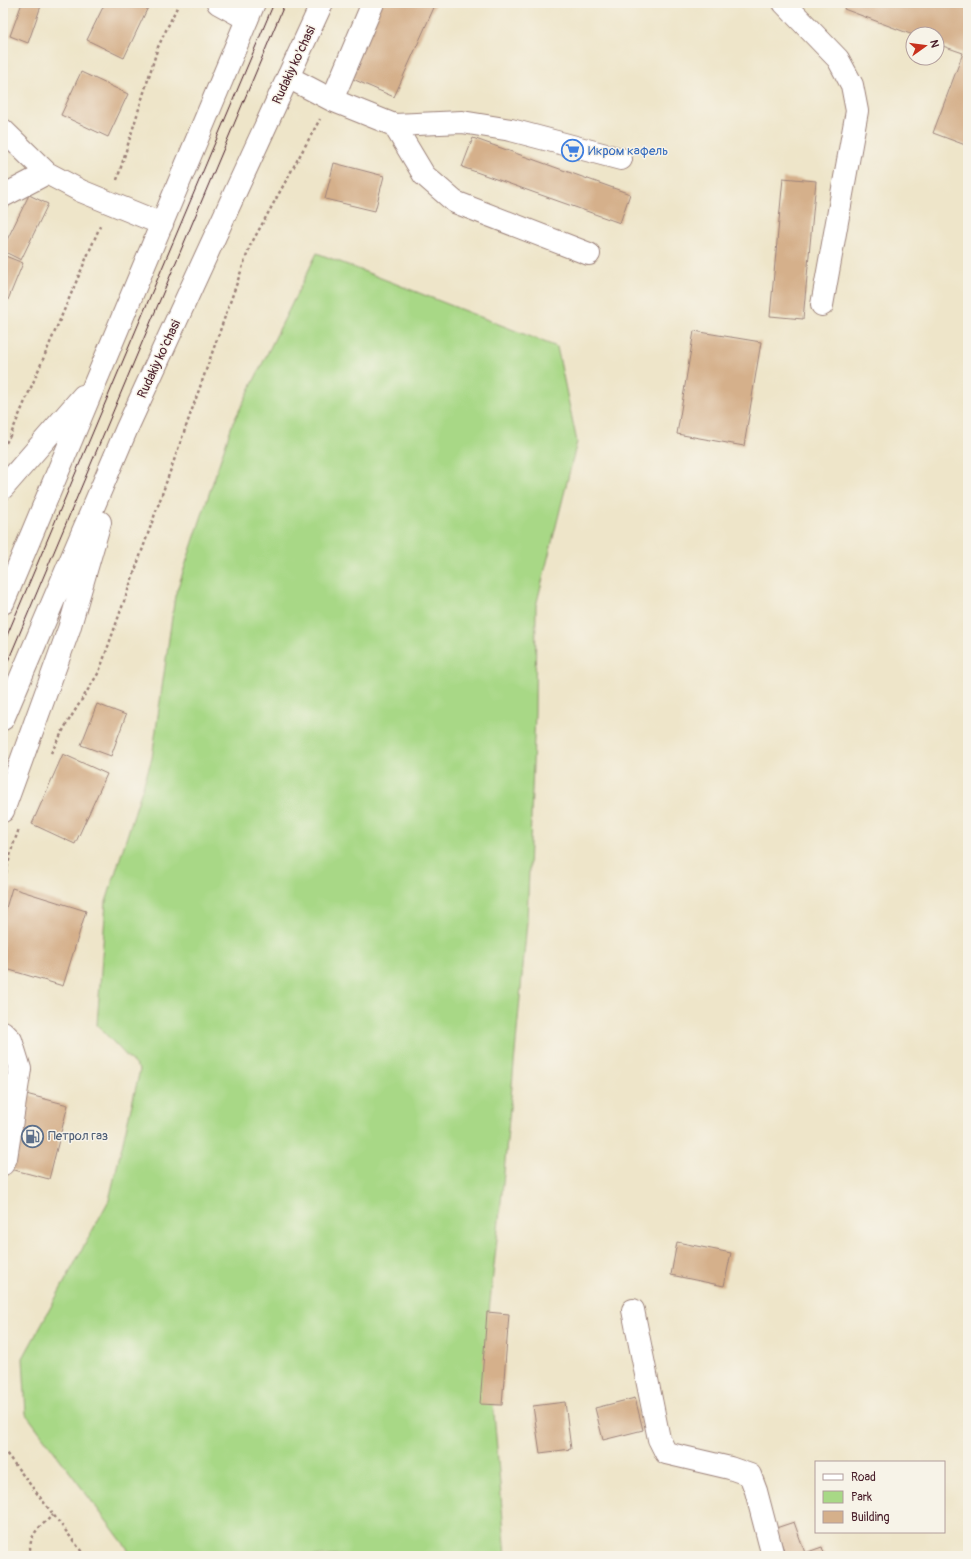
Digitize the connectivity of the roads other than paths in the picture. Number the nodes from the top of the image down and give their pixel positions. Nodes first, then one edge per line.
1 (218, 3) edge
2 (322, 3) edge
3 (373, 3) edge
4 (784, 3) edge
5 (250, 11) edge
6 (288, 77) junction
7 (332, 100) junction
8 (394, 125) junction
9 (3, 130) edge
10 (621, 159) dead end
11 (48, 173) junction
12 (3, 196) edge
13 (162, 224) junction
14 (589, 254) dead end
15 (822, 305) dead end
16 (96, 381) junction
17 (127, 428) junction
18 (3, 488) edge
19 (3, 603) edge
20 (3, 719) edge
21 (3, 811) edge
22 (3, 1032) edge
23 (3, 1164) edge
24 (633, 1310) dead end
25 (773, 1556) edge

1 - 5 main road
2 - 6 main road, Rudakiy ko'chasi
3 - 7 main road
4 - 15 main road
5 - 13 main road
6 - 7 main road
6 - 17 main road, Rudakiy ko'chasi
7 - 8 main road
8 - 10 main road
8 - 14 main road
9 - 11 main road
11 - 12 main road
11 - 13 main road
13 - 16 main road
16 - 18 main road
16 - 19 main road
17 - 20 main road, Rudakiy ko'chasi
17 - 21 main road
22 - 23 main road
24 - 25 main road

